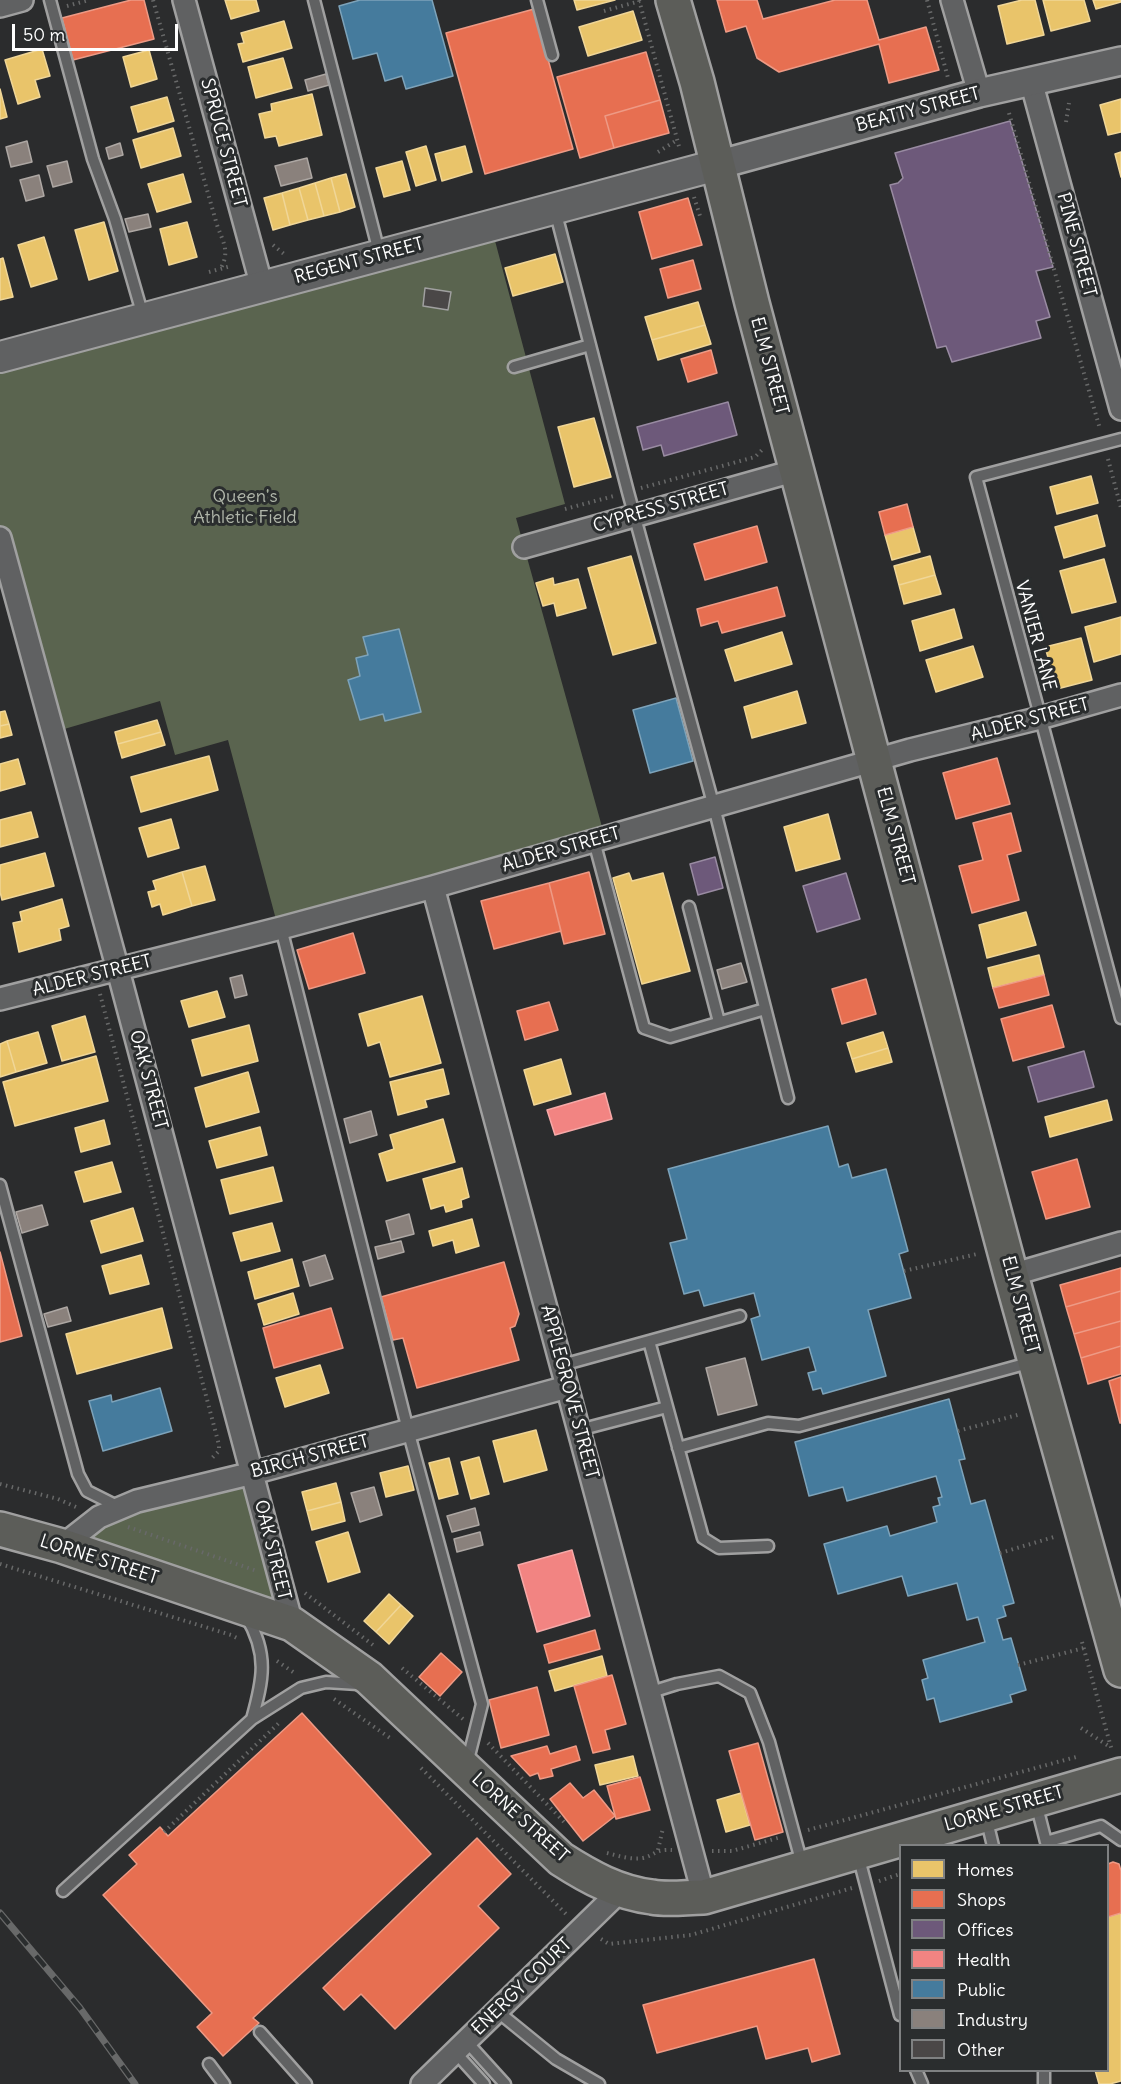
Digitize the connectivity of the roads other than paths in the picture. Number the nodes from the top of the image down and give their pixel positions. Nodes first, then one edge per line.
1 (22, 0) edge
2 (50, 0) edge
3 (184, 0) edge
4 (314, 0) edge
5 (537, 0) edge
6 (674, 0) edge
7 (952, 0) edge
8 (0, 6) edge
9 (552, 55) dead end
10 (1121, 62) edge
11 (1031, 81) junction
12 (967, 97) junction
13 (717, 165) junction
14 (555, 208) junction
15 (380, 255) junction
16 (262, 287) junction
17 (143, 319) junction
18 (590, 345) junction
19 (0, 357) edge
20 (514, 367) dead end
21 (1121, 409) edge
22 (1121, 439) edge
23 (797, 470) junction
24 (635, 516) junction
25 (0, 538) edge
26 (524, 547) dead end
27 (1121, 694) edge
28 (1040, 718) junction
29 (875, 762) junction
30 (714, 807) junction
31 (594, 841) junction
32 (433, 887) junction
33 (689, 907) dead end
34 (281, 928) junction
35 (118, 970) junction
36 (0, 999) edge
37 (765, 1008) junction
38 (1121, 1018) edge
39 (720, 1022) junction
40 (788, 1098) dead end
41 (0, 1185) edge
42 (1121, 1243) edge
43 (1011, 1275) junction
44 (740, 1316) dead end
45 (649, 1341) junction
46 (1035, 1361) junction
47 (562, 1365) junction
48 (567, 1386) junction
49 (667, 1407) junction
50 (408, 1430) junction
51 (579, 1430) junction
52 (678, 1448) junction
53 (252, 1473) junction
54 (120, 1507) junction
55 (0, 1529) edge
56 (62, 1546) junction
57 (768, 1546) dead end
58 (241, 1607) junction
59 (291, 1624) junction
60 (1121, 1670) edge
61 (387, 1675) junction
62 (648, 1694) junction
63 (252, 1719) junction
64 (1116, 1761) edge
65 (466, 1769) junction
66 (1035, 1800) junction
67 (985, 1814) junction
68 (1121, 1840) edge
69 (993, 1844) edge
70 (857, 1852) junction
71 (803, 1867) junction
72 (621, 1890) junction
73 (63, 1892) dead end
74 (704, 1896) junction
75 (497, 2011) junction
76 (899, 2011) edge
77 (260, 2032) dead end
78 (460, 2047) junction
79 (209, 2064) dead end
80 (224, 2084) edge
81 (306, 2084) edge
82 (422, 2084) edge
83 (484, 2084) edge
84 (505, 2084) edge
85 (598, 2084) edge

1 - 8 street
2 - 17 lane
3 - 16 street, SPRUCE STREET
4 - 15 lane
5 - 9 lane
6 - 13 main road, ELM STREET
7 - 12 street
10 - 11 street, BEATTY STREET
11 - 12 street, BEATTY STREET
11 - 21 street, PINE STREET
12 - 13 street, BEATTY STREET
13 - 14 main road, REGENT STREET
13 - 23 main road, ELM STREET
14 - 15 main road, REGENT STREET
14 - 18 lane
15 - 16 main road, REGENT STREET
16 - 17 main road, REGENT STREET
17 - 19 main road, REGENT STREET
18 - 20 lane
18 - 24 lane
22 - 28 lane, VANIER LANE
23 - 24 street, CYPRESS STREET
23 - 29 main road, ELM STREET
24 - 26 street, CYPRESS STREET
24 - 30 lane
25 - 35 street, OAK STREET
27 - 28 street, ALDER STREET
28 - 29 street, ALDER STREET
28 - 38 lane, VANIER LANE
29 - 30 street, ALDER STREET
29 - 43 main road, ELM STREET
30 - 31 street, ALDER STREET
30 - 37 lane
31 - 32 street, ALDER STREET
31 - 39 lane
32 - 34 street, ALDER STREET
32 - 47 street, APPLEGROVE STREET
33 - 39 lane
34 - 35 street, ALDER STREET
34 - 50 lane
35 - 36 street, ALDER STREET
35 - 53 street, OAK STREET
37 - 39 lane
37 - 40 lane
41 - 54 lane
42 - 43 street
43 - 46 main road, ELM STREET
44 - 45 lane
45 - 47 lane
45 - 49 lane
46 - 52 lane
46 - 60 main road, ELM STREET
47 - 48 street, APPLEGROVE STREET
48 - 50 street, BIRCH STREET
48 - 51 street, APPLEGROVE STREET
49 - 51 lane
49 - 52 lane
50 - 53 street, BIRCH STREET
50 - 65 lane
51 - 62 street, APPLEGROVE STREET
52 - 57 lane
53 - 54 street, BIRCH STREET
53 - 59 street, OAK STREET
54 - 56 street, BIRCH STREET
55 - 56 main road, LORNE STREET
56 - 58 main road, LORNE STREET
58 - 59 main road, LORNE STREET
58 - 63 lane
59 - 61 main road, LORNE STREET
61 - 63 lane
61 - 65 main road, LORNE STREET
62 - 71 lane
62 - 74 street, APPLEGROVE STREET
63 - 73 lane
64 - 66 main road, LORNE STREET
65 - 72 main road, LORNE STREET
66 - 67 main road, LORNE STREET
66 - 68 lane
67 - 69 lane
67 - 70 main road, LORNE STREET
70 - 71 main road, LORNE STREET
70 - 76 lane
71 - 74 main road, LORNE STREET
72 - 74 main road, LORNE STREET
72 - 75 street, ENERGY COURT
75 - 78 street, ENERGY COURT
75 - 85 lane
77 - 81 lane
78 - 82 street, ENERGY COURT
78 - 83 lane
78 - 84 lane
79 - 80 lane

